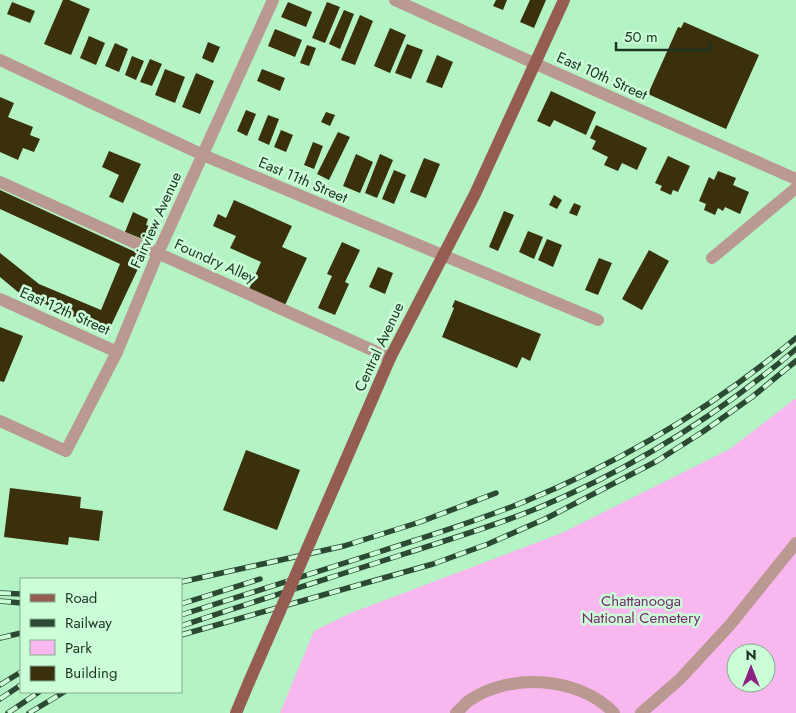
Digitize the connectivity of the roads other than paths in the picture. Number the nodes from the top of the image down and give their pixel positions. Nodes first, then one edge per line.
1 (273, 0) edge
2 (395, 0) edge
3 (564, 0) edge
4 (0, 60) edge
5 (535, 64) junction
6 (203, 155) junction
7 (796, 180) edge
8 (0, 182) edge
9 (796, 188) edge
10 (158, 253) junction
11 (442, 256) junction
12 (712, 258) dead end
13 (0, 299) edge
14 (598, 320) dead end
15 (117, 352) junction
16 (390, 358) junction
17 (0, 421) edge
18 (796, 543) edge
19 (236, 713) edge
20 (456, 713) edge
21 (614, 713) edge
22 (641, 713) edge

1 - 6 street, Fairview Avenue
2 - 5 street, East 10th Street
3 - 5 main road, Central Avenue
4 - 6 street, East 11th Street
5 - 7 street, East 10th Street
5 - 11 main road, Central Avenue
6 - 10 street, Fairview Avenue
6 - 11 street, East 11th Street
8 - 10 street, Foundry Alley
9 - 12 street
10 - 15 street, Fairview Avenue
10 - 16 street, Foundry Alley
11 - 14 street, East 11th Street
11 - 16 main road, Central Avenue
13 - 15 street, East 12th Street
15 - 17 street, Fairview Avenue
16 - 19 main road, Central Avenue, bridge
18 - 22 street
20 - 21 street

